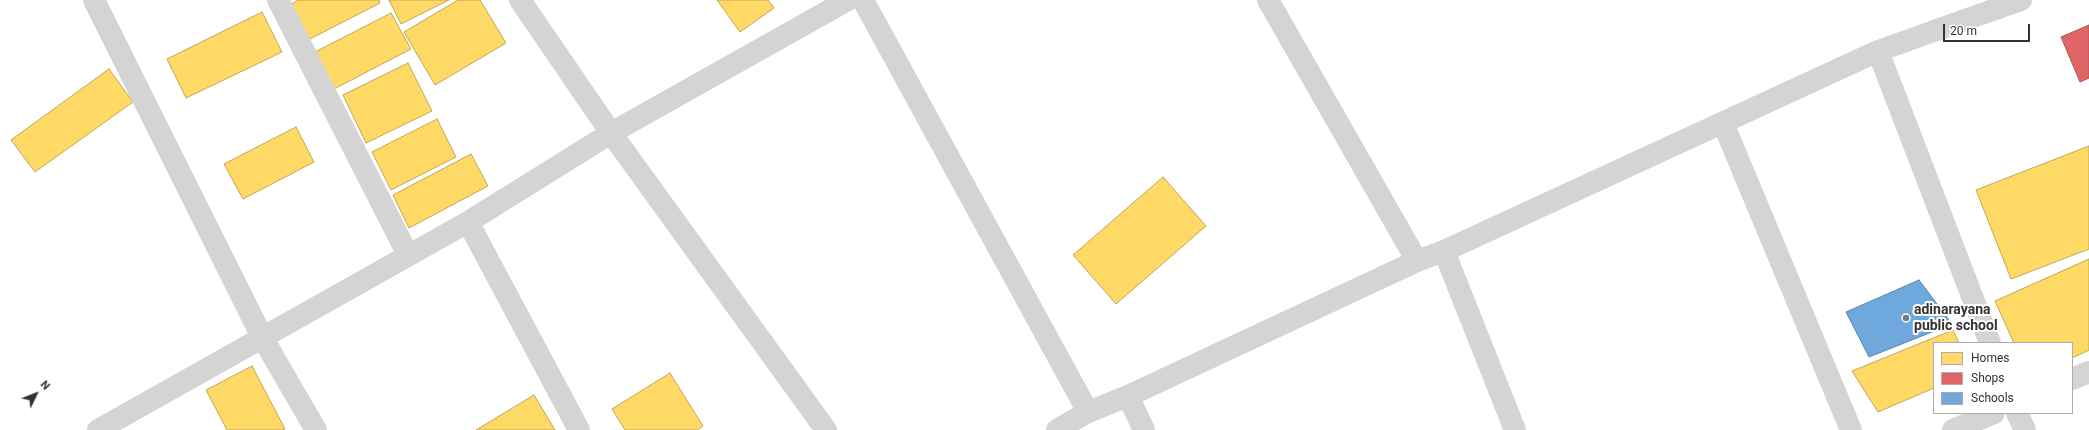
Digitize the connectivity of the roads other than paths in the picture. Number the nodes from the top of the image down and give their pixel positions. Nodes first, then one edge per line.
1 (94, 0) edge
2 (278, 0) edge
3 (520, 0) edge
4 (848, 0) edge
5 (863, 0) edge
6 (1268, 0) edge
7 (2021, 0) edge
8 (1878, 51) junction
9 (1723, 123) junction
10 (611, 132) junction
11 (468, 222) junction
12 (1444, 251) junction
13 (408, 255) junction
14 (1417, 261) junction
15 (262, 337) junction
16 (1990, 342) edge
17 (2089, 372) edge
18 (2073, 379) edge
19 (1128, 396) junction
20 (1088, 412) junction
21 (1992, 414) edge
22 (2017, 414) edge
23 (98, 430) edge
24 (316, 430) edge
25 (579, 430) edge
26 (826, 430) edge
27 (1057, 430) edge
28 (1144, 430) edge
29 (1515, 430) edge
30 (1851, 430) edge
31 (1953, 430) edge
32 (2025, 430) edge

1 - 15 street
2 - 13 street
3 - 10 street
4 - 10 street
5 - 20 street
6 - 14 street
7 - 8 street
8 - 9 street
8 - 16 street
9 - 12 street
9 - 30 street
10 - 11 street
10 - 26 street
11 - 13 street
11 - 25 street
12 - 14 street
12 - 29 street
13 - 15 street
14 - 19 street
15 - 23 street
15 - 24 street
17 - 18 street
19 - 20 street
19 - 28 street
20 - 27 street
21 - 31 street
22 - 32 street

